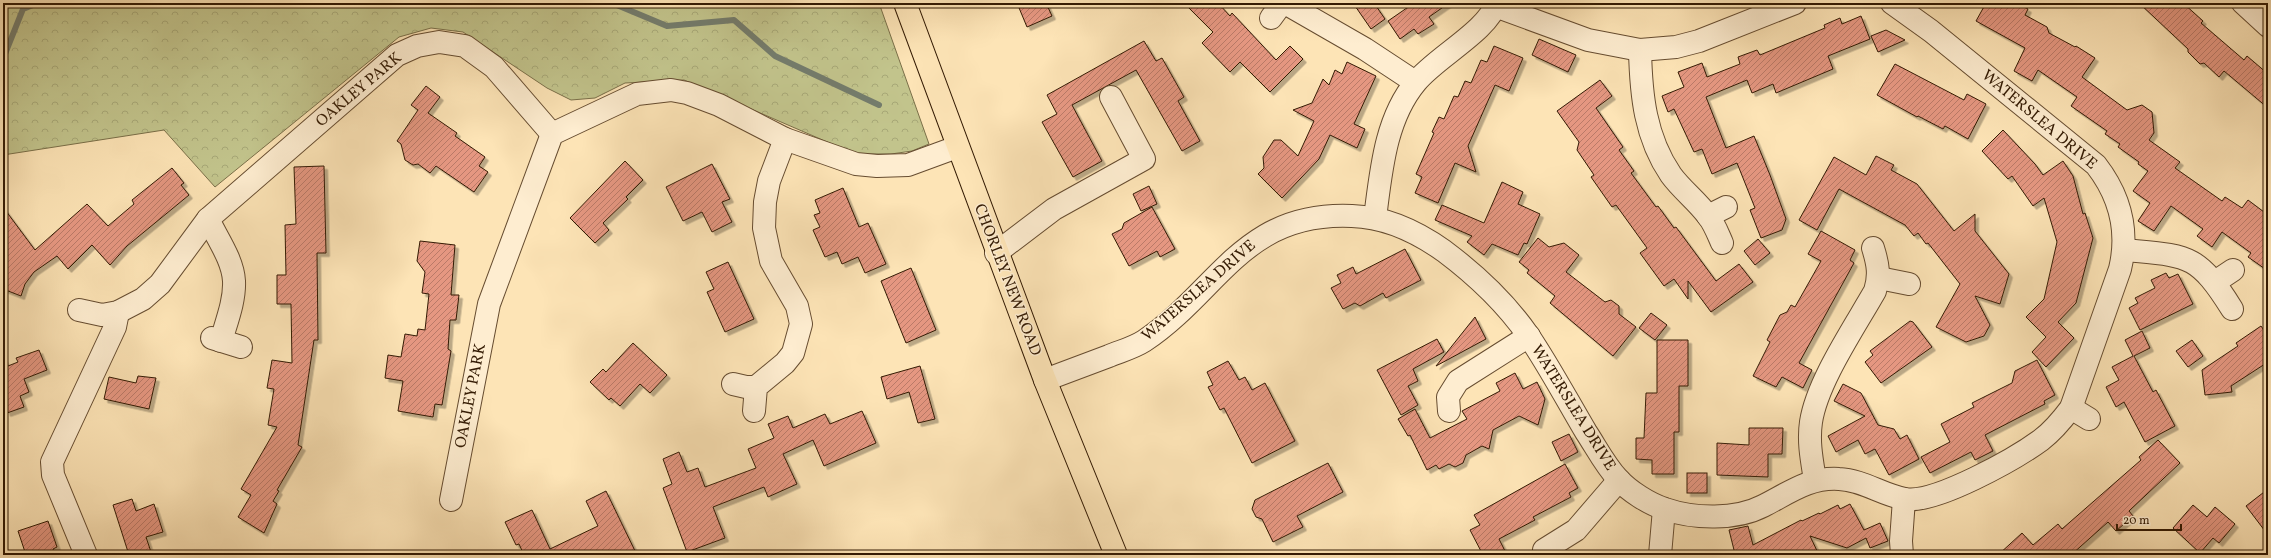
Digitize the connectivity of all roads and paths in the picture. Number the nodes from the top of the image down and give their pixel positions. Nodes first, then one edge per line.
1 (905, 3) edge
2 (1795, 3) edge
3 (1892, 3) edge
4 (2243, 3) edge
5 (1496, 4) edge
6 (1279, 8) edge
7 (2268, 26) edge
8 (1640, 50) junction
9 (1415, 82) junction
10 (1111, 96) dead end
11 (552, 134) junction
12 (785, 139) junction
13 (957, 147) junction
14 (1375, 218) junction
15 (208, 219) junction
16 (1722, 243) dead end
17 (1873, 248) dead end
18 (2125, 250) junction
19 (996, 253) junction
20 (2233, 270) dead end
21 (1879, 278) junction
22 (2215, 282) junction
23 (1909, 284) dead end
24 (2232, 309) dead end
25 (78, 310) dead end
26 (118, 312) junction
27 (1528, 336) junction
28 (224, 342) dead end
29 (1045, 380) junction
30 (733, 384) dead end
31 (756, 387) junction
32 (754, 411) dead end
33 (1449, 411) dead end
34 (1619, 480) junction
35 (1815, 480) junction
36 (1904, 499) junction
37 (451, 500) dead end
38 (1664, 509) junction
39 (1544, 550) dead end
40 (86, 555) edge
41 (1116, 555) edge
42 (1660, 555) edge
43 (1902, 555) edge

1 - 13 main road, CHORLEY NEW ROAD
2 - 8 street
3 - 18 street, WATERSLEA DRIVE
4 - 7 street
5 - 8 street
5 - 9 street
6 - 9 street
8 - 16 street
9 - 14 street
10 - 19 street
11 - 12 street
11 - 15 street, OAKLEY PARK
11 - 37 street, OAKLEY PARK
12 - 13 street
12 - 31 street
13 - 19 main road, CHORLEY NEW ROAD
14 - 27 street, WATERSLEA DRIVE
14 - 29 street, WATERSLEA DRIVE
15 - 26 street, OAKLEY PARK
15 - 28 street
17 - 21 street
18 - 22 street
18 - 36 street, WATERSLEA DRIVE
19 - 29 main road, CHORLEY NEW ROAD
20 - 22 street
21 - 23 street
21 - 35 street
22 - 24 street
25 - 26 street, OAKLEY PARK
26 - 40 street
27 - 33 street, WATERSLEA DRIVE
27 - 34 street, WATERSLEA DRIVE
29 - 41 main road, CHORLEY NEW ROAD
30 - 31 street
31 - 32 street
34 - 38 street, WATERSLEA DRIVE
34 - 39 street, WATERSLEA DRIVE
35 - 36 street, WATERSLEA DRIVE
35 - 38 street, WATERSLEA DRIVE
36 - 43 street
38 - 42 street

